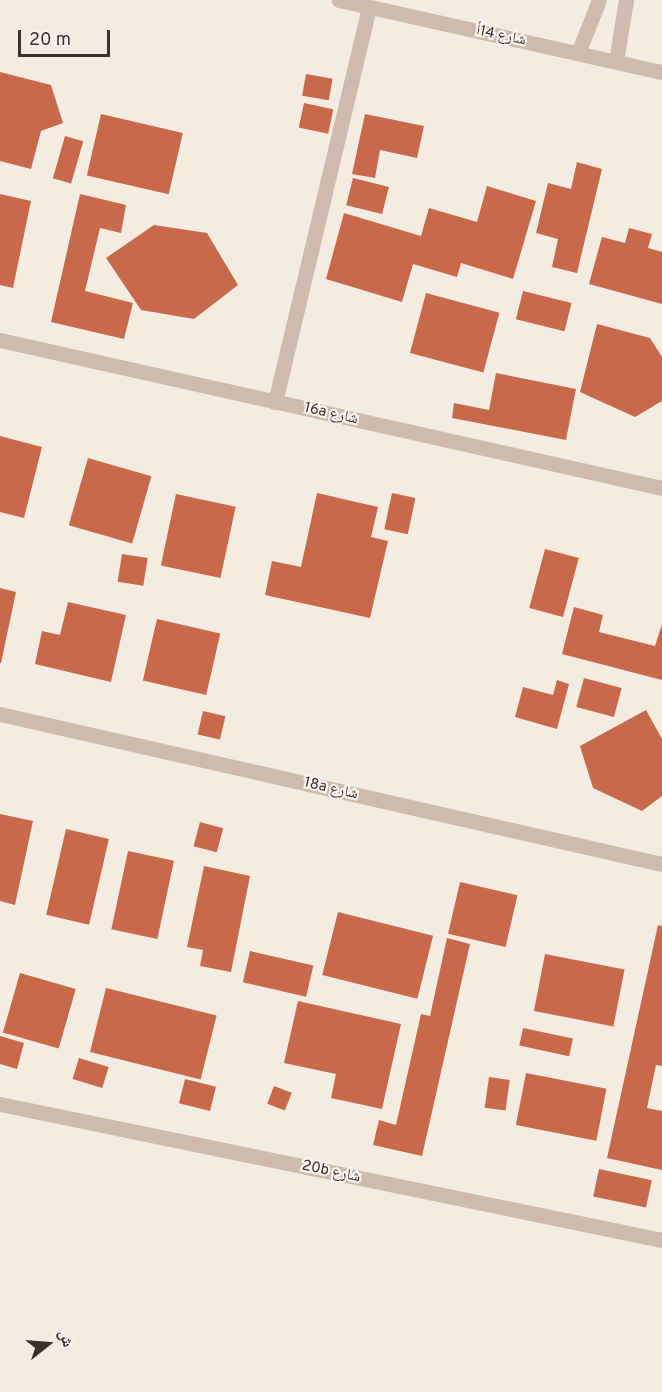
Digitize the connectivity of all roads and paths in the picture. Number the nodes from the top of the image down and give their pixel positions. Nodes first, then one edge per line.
1 (339, 0) edge
2 (599, 0) edge
3 (626, 0) edge
4 (369, 7) junction
5 (578, 53) junction
6 (616, 61) junction
7 (662, 72) edge
8 (0, 340) edge
9 (275, 402) junction
10 (662, 488) edge
11 (0, 714) edge
12 (662, 864) edge
13 (0, 1104) edge
14 (662, 1240) edge

1 - 4 street, شارع 14أ
2 - 5 street
3 - 6 street
4 - 5 street, شارع 14أ
4 - 9 street
5 - 6 street, شارع 14أ
6 - 7 street, شارع 14أ
8 - 9 street, 16a شارع
9 - 10 street, 16a شارع
11 - 12 street, 18a شارع
13 - 14 street, 20b شارع

